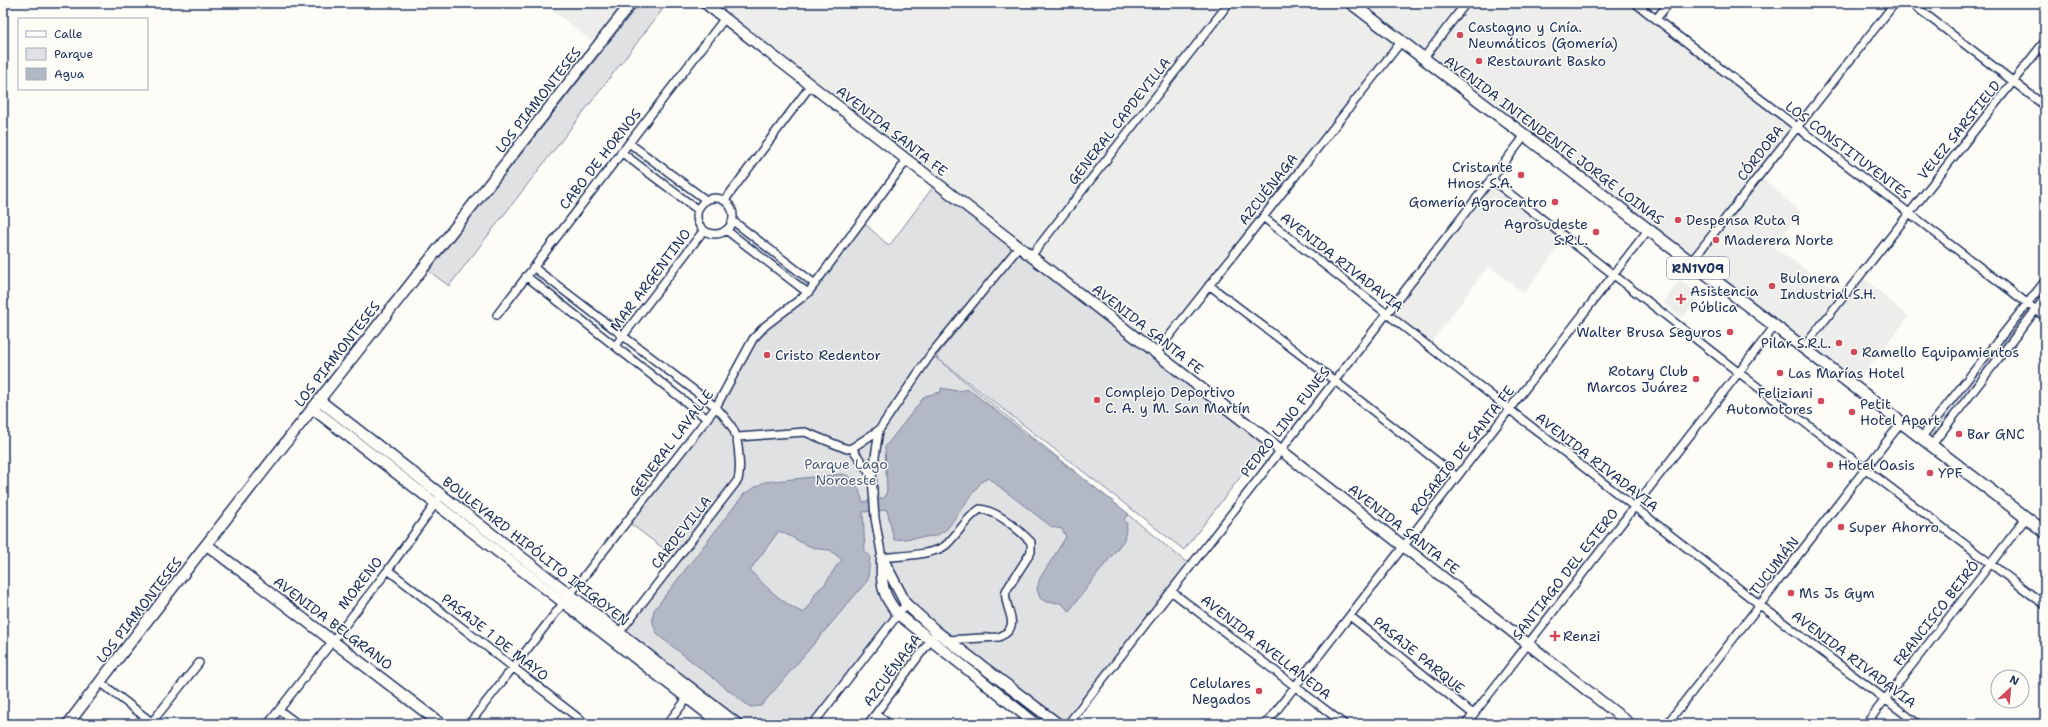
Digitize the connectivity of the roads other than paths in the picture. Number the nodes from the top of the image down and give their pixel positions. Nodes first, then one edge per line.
1 (631, 3) edge
2 (705, 3) edge
3 (1229, 3) edge
4 (1351, 3) edge
5 (1466, 3) edge
6 (1635, 3) edge
7 (1669, 3) edge
8 (1895, 3) edge
9 (1911, 3) edge
10 (725, 18) junction
11 (1656, 19) junction
12 (2045, 41) edge
13 (1401, 42) junction
14 (1423, 58) junction
15 (2013, 82) junction
16 (810, 85) junction
17 (2045, 106) edge
18 (1796, 128) junction
19 (1524, 137) junction
20 (629, 142) junction
21 (621, 152) junction
22 (907, 160) junction
23 (1491, 179) junction
24 (706, 200) junction
25 (725, 200) junction
26 (698, 210) junction
27 (1909, 212) junction
28 (1263, 217) junction
29 (733, 221) junction
30 (704, 230) junction
31 (726, 230) junction
32 (1648, 230) junction
33 (1019, 247) junction
34 (1031, 256) junction
35 (1691, 262) junction
36 (533, 266) junction
37 (1614, 274) junction
38 (526, 276) junction
39 (2045, 281) edge
40 (815, 284) junction
41 (1209, 285) junction
42 (808, 293) junction
43 (2045, 298) edge
44 (2028, 304) junction
45 (2035, 310) junction
46 (1387, 312) junction
47 (497, 315) dead end
48 (2045, 317) edge
49 (1774, 326) junction
50 (623, 336) junction
51 (616, 345) junction
52 (1803, 348) junction
53 (1156, 353) junction
54 (1738, 372) junction
55 (1335, 381) junction
56 (316, 404) junction
57 (716, 407) junction
58 (1509, 410) junction
59 (706, 418) junction
60 (1901, 423) junction
61 (879, 430) junction
62 (738, 437) junction
63 (1921, 438) junction
64 (1932, 446) junction
65 (852, 448) junction
66 (1280, 450) junction
67 (1866, 468) junction
68 (1457, 477) junction
69 (872, 478) junction
70 (439, 499) junction
71 (1635, 507) junction
72 (2026, 518) junction
73 (2045, 532) edge
74 (207, 545) junction
75 (1404, 546) junction
76 (882, 558) junction
77 (1991, 562) junction
78 (388, 570) junction
79 (1171, 591) junction
80 (566, 598) junction
81 (906, 604) junction
82 (1760, 605) junction
83 (2045, 605) edge
84 (898, 614) junction
85 (1350, 616) junction
86 (937, 632) junction
87 (619, 633) junction
88 (333, 640) junction
89 (947, 640) junction
90 (930, 641) junction
91 (1528, 643) junction
92 (199, 663) dead end
93 (512, 667) junction
94 (100, 682) junction
95 (1295, 686) junction
96 (691, 694) junction
97 (1886, 699) junction
98 (279, 710) junction
99 (876, 714) junction
100 (1473, 714) junction
101 (153, 723) edge
102 (68, 724) edge
103 (268, 724) edge
104 (298, 724) edge
105 (441, 724) edge
106 (469, 724) edge
107 (586, 724) edge
108 (667, 724) edge
109 (721, 724) edge
110 (737, 724) edge
111 (813, 724) edge
112 (868, 724) edge
113 (889, 724) edge
114 (1036, 724) edge
115 (1058, 724) edge
116 (1068, 724) edge
117 (1266, 724) edge
118 (1344, 724) edge
119 (1466, 724) edge
120 (1630, 724) edge
121 (1668, 724) edge
122 (1866, 724) edge
123 (1918, 724) edge

1 - 56 street, LOS PIAMONTESES
2 - 10 street, AVENIDA SANTA FE
3 - 34 street, GENERAL CAPDEVILLA
4 - 13 main road, AVENIDA INTENDENTE JORGE LOINAS / RN1V09
5 - 14 street
6 - 11 street, LOS CONSTITUYENTES
7 - 11 street
8 - 18 street, CÓRDOBA
9 - 15 street
10 - 16 street, AVENIDA SANTA FE
10 - 20 street, CABO DE HORNOS
11 - 18 street, LOS CONSTITUYENTES
12 - 15 street, VELEZ SARSFIELD
13 - 14 main road, AVENIDA INTENDENTE JORGE LOINAS / RN1V09
13 - 28 street, AZCUÉNAGA
14 - 19 main road, AVENIDA INTENDENTE JORGE LOINAS / RN1V09
15 - 17 street
15 - 27 street, VELEZ SARSFIELD
16 - 22 street, AVENIDA SANTA FE
16 - 25 street
18 - 27 street, LOS CONSTITUYENTES
18 - 35 street, CÓRDOBA
19 - 23 street, PEDRO LINO FUNES
19 - 32 main road, AVENIDA INTENDENTE JORGE LOINAS / RN1V09
20 - 21 street, CABO DE HORNOS
20 - 24 street
21 - 26 street
21 - 36 street, CABO DE HORNOS
22 - 33 street, AVENIDA SANTA FE
22 - 40 street, GENERAL LAVALLE
23 - 37 street
23 - 46 street, PEDRO LINO FUNES
24 - 25 street
24 - 26 street
25 - 29 street
26 - 30 street
27 - 44 street, LOS CONSTITUYENTES
27 - 52 street, VELEZ SARSFIELD
28 - 41 street, AZCUÉNAGA
28 - 46 street, AVENIDA RIVADAVIA
29 - 31 street
29 - 40 street
30 - 31 street
30 - 50 street, MAR ARGENTINO
31 - 42 street
32 - 35 main road, AVENIDA INTENDENTE JORGE LOINAS / RN1V09
32 - 37 street, ROSARIO DE SANTA FE
33 - 34 street, AVENIDA SANTA FE
33 - 61 street
34 - 53 street, AVENIDA SANTA FE
35 - 49 main road, AVENIDA INTENDENTE JORGE LOINAS / RN1V09
36 - 38 street, CABO DE HORNOS
36 - 50 street
37 - 54 street
37 - 58 street, ROSARIO DE SANTA FE
38 - 47 street, CABO DE HORNOS
38 - 51 street
39 - 44 street
40 - 42 street, GENERAL LAVALLE
41 - 53 street, AZCUÉNAGA
41 - 55 street
42 - 57 street, GENERAL LAVALLE
43 - 45 street
44 - 45 street, LOS CONSTITUYENTES
44 - 63 street
45 - 48 street, LOS CONSTITUYENTES
45 - 64 street
46 - 55 street, PEDRO LINO FUNES
46 - 58 street, AVENIDA RIVADAVIA
49 - 52 main road, AVENIDA INTENDENTE JORGE LOINAS / RN1V09
49 - 54 street, SANTIAGO DEL ESTERO
50 - 51 street, MAR ARGENTINO
50 - 57 street
51 - 59 street
52 - 60 main road, AVENIDA INTENDENTE JORGE LOINAS / RN1V09
53 - 66 street, AVENIDA SANTA FE
54 - 67 street
54 - 71 street, SANTIAGO DEL ESTERO
55 - 66 street, PEDRO LINO FUNES
55 - 68 street
56 - 70 street, BOULEVARD HIPÓLITO IRIGOYEN
56 - 74 street, LOS PIAMONTESES
57 - 59 street, GENERAL LAVALLE
57 - 62 street
58 - 68 street, ROSARIO DE SANTA FE
58 - 71 street, AVENIDA RIVADAVIA
59 - 80 street, GENERAL LAVALLE
60 - 63 main road, AVENIDA INTENDENTE JORGE LOINAS / RN1V09
60 - 67 street, TUCUMÁN
61 - 65 street
61 - 69 street
62 - 65 street
62 - 87 street, CARDEVILLA
63 - 64 main road, AVENIDA INTENDENTE JORGE LOINAS / RN1V09
64 - 72 main road, AVENIDA INTENDENTE JORGE LOINAS / RN1V09
65 - 69 street
66 - 75 street, AVENIDA SANTA FE
66 - 79 street, PEDRO LINO FUNES
67 - 77 street
67 - 82 street, TUCUMÁN
68 - 75 street, ROSARIO DE SANTA FE
69 - 76 street
70 - 78 street, MORENO
70 - 80 street, BOULEVARD HIPÓLITO IRIGOYEN
71 - 82 street, AVENIDA RIVADAVIA
71 - 91 street, SANTIAGO DEL ESTERO
72 - 73 main road, AVENIDA INTENDENTE JORGE LOINAS / RN1V09
72 - 77 street, FRANCISCO BEIRÓ
74 - 88 street, AVENIDA BELGRANO
74 - 94 street, LOS PIAMONTESES
75 - 85 street, ROSARIO DE SANTA FE
75 - 91 street, AVENIDA SANTA FE
76 - 81 street
76 - 84 street
76 - 89 street
77 - 83 street
77 - 97 street, FRANCISCO BEIRÓ
78 - 88 street, MORENO
78 - 93 street, PASAJE 1 DE MAYO
79 - 95 street, AVENIDA AVELLANEDA
79 - 116 street, PEDRO LINO FUNES
80 - 87 street, BOULEVARD HIPÓLITO IRIGOYEN
80 - 93 street, GENERAL LAVALLE
80 - 96 street, BOULEVARD HIPÓLITO IRIGOYEN
81 - 84 street
81 - 86 street
82 - 97 street, AVENIDA RIVADAVIA
82 - 121 street, TUCUMÁN
84 - 90 street
84 - 111 street
85 - 95 street, ROSARIO DE SANTA FE
85 - 100 street, PASAJE PARQUE
86 - 89 street
86 - 90 street, AZCUÉNAGA
87 - 96 street, BOULEVARD HIPÓLITO IRIGOYEN
88 - 98 street, MORENO
88 - 105 street, AVENIDA BELGRANO
89 - 115 street
90 - 99 street, AZCUÉNAGA
90 - 114 street
91 - 100 street, SANTIAGO DEL ESTERO
91 - 120 street, AVENIDA SANTA FE
92 - 101 street
93 - 106 street, GENERAL LAVALLE
93 - 107 street, PASAJE 1 DE MAYO
94 - 101 street
94 - 102 street, LOS PIAMONTESES
95 - 117 street, ROSARIO DE SANTA FE
95 - 118 street, AVENIDA AVELLANEDA
96 - 108 street
96 - 109 street, BOULEVARD HIPÓLITO IRIGOYEN
96 - 110 street, BOULEVARD HIPÓLITO IRIGOYEN
97 - 122 street, FRANCISCO BEIRÓ
97 - 123 street, AVENIDA RIVADAVIA
98 - 103 street, MORENO
98 - 104 street
99 - 112 street, AZCUÉNAGA
99 - 113 street
100 - 119 street, SANTIAGO DEL ESTERO

